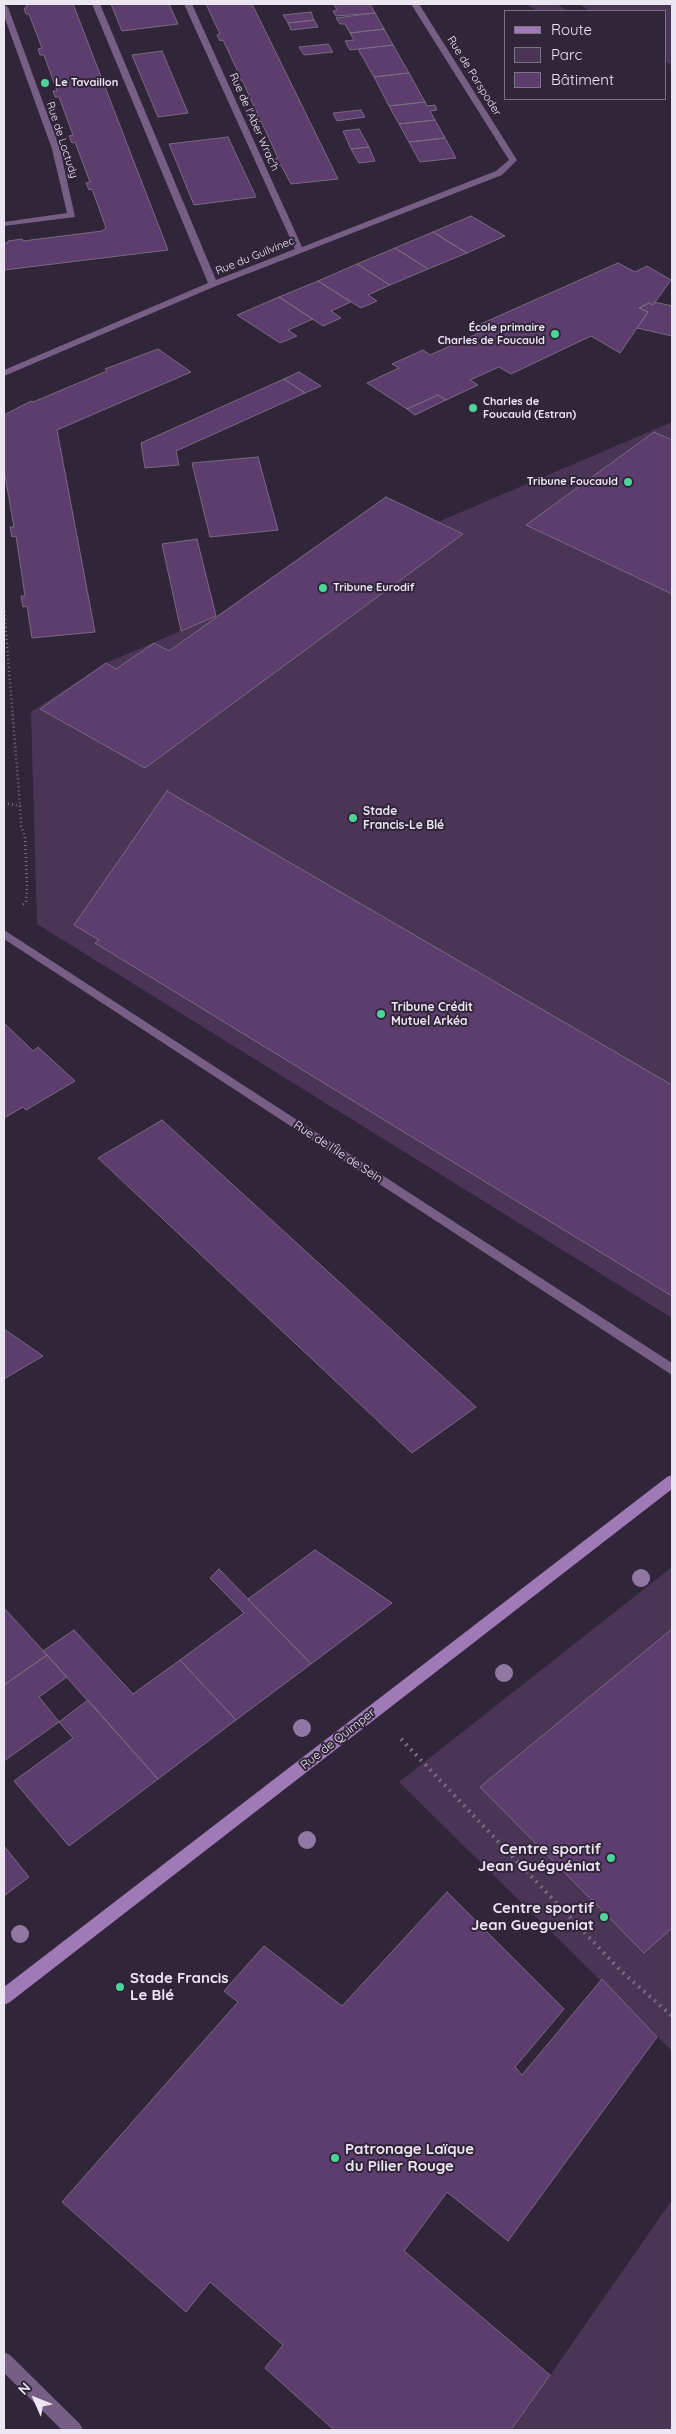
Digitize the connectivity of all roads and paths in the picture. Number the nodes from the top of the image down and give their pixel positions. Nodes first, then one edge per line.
1 (96, 4) edge
2 (188, 4) edge
3 (415, 4) edge
4 (4, 7) edge
5 (513, 160) joint
6 (4, 224) edge
7 (299, 250) junction
8 (213, 284) junction
9 (4, 373) edge
10 (4, 607) edge
11 (4, 803) edge
12 (20, 806) junction
13 (19, 908) dead end
14 (4, 934) edge
15 (672, 1370) edge
16 (672, 1480) edge
17 (375, 1711) junction
18 (4, 1997) edge
19 (672, 2016) edge
20 (4, 2361) edge
21 (74, 2430) edge

1 - 8 street
2 - 7 street, Rue de l'Aber Wrac'h
3 - 5 street, Rue de Porspoder
4 - 6 street, Rue de Loctudy
5 - 7 street, Rue du Guilvinec
7 - 8 street, Rue du Guilvinec
8 - 9 street, Rue du Guilvinec
10 - 12 path
11 - 12 path
12 - 13 path
14 - 15 street, Rue de l'Île de Sein
16 - 17 main road, Rue de Quimper
17 - 18 main road, Rue de Quimper
17 - 19 path
20 - 21 street

